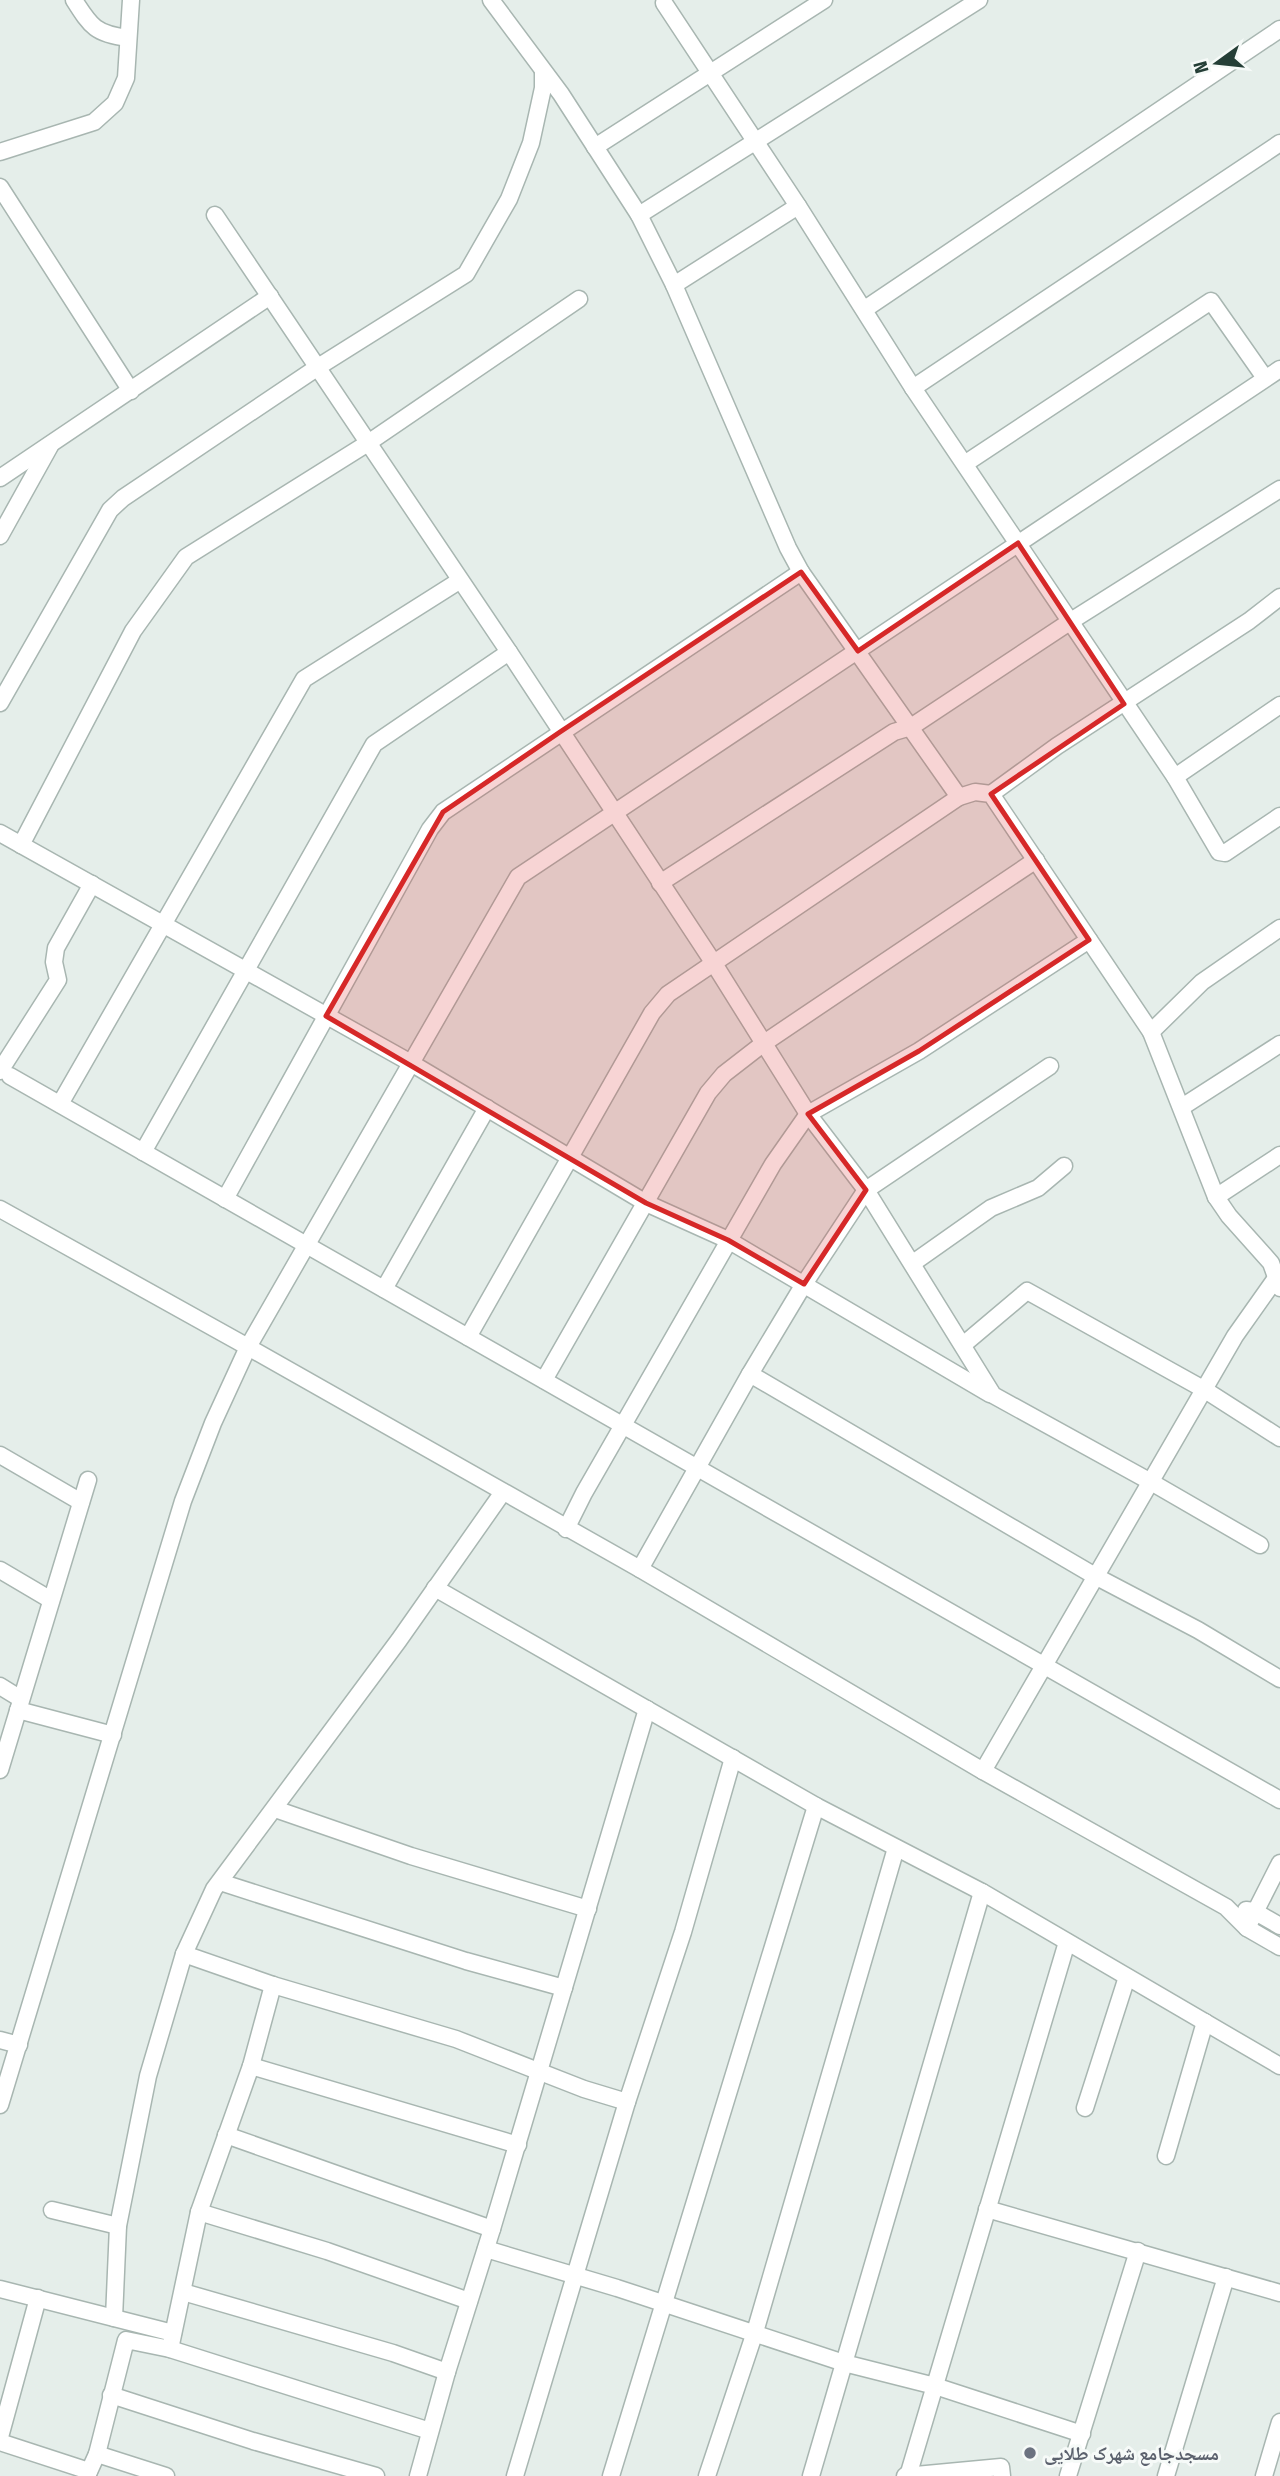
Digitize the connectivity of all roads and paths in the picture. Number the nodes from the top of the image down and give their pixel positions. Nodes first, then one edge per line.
1 (74, 0) edge
2 (131, 0) edge
3 (491, 0) edge
4 (824, 0) edge
5 (979, 0) edge
6 (664, 3) dead end
7 (1280, 29) edge
8 (128, 38) junction
9 (543, 71) junction
10 (708, 73) junction
11 (757, 143) junction
12 (1280, 143) edge
13 (594, 147) junction
14 (0, 152) edge
15 (0, 187) edge
16 (799, 206) junction
17 (215, 215) dead end
18 (639, 215) junction
19 (674, 285) junction
20 (270, 296) junction
21 (579, 299) dead end
22 (865, 309) junction
23 (318, 367) junction
24 (1280, 369) edge
25 (1265, 378) junction
26 (913, 388) junction
27 (131, 391) junction
28 (368, 443) junction
29 (51, 444) junction
30 (966, 463) junction
31 (0, 478) edge
32 (1280, 489) edge
33 (0, 536) edge
34 (1018, 543) junction
35 (801, 572) junction
36 (459, 581) junction
37 (1280, 597) edge
38 (1071, 621) junction
39 (858, 651) junction
40 (509, 652) junction
41 (0, 704) edge
42 (1124, 704) junction
43 (1280, 705) edge
44 (911, 727) junction
45 (560, 732) junction
46 (1175, 777) junction
47 (991, 794) junction
48 (959, 797) junction
49 (613, 814) junction
50 (1280, 816) edge
51 (0, 833) edge
52 (21, 845) junction
53 (1036, 860) junction
54 (660, 883) junction
55 (92, 884) junction
56 (164, 925) junction
57 (1280, 928) edge
58 (1089, 940) junction
59 (713, 962) junction
60 (246, 971) junction
61 (326, 1016) junction
62 (1151, 1032) junction
63 (764, 1043) junction
64 (1280, 1044) edge
65 (411, 1063) junction
66 (1050, 1066) dead end
67 (5, 1073) edge
68 (60, 1104) junction
69 (1182, 1107) junction
70 (487, 1108) junction
71 (808, 1114) junction
72 (143, 1152) junction
73 (1280, 1155) edge
74 (569, 1157) junction
75 (1064, 1167) dead end
76 (866, 1190) junction
77 (1216, 1197) junction
78 (225, 1199) junction
79 (646, 1203) junction
80 (0, 1209) edge
81 (728, 1240) junction
82 (308, 1246) junction
83 (913, 1263) junction
84 (1278, 1283) edge
85 (804, 1284) junction
86 (384, 1289) junction
87 (468, 1337) junction
88 (963, 1345) junction
89 (248, 1346) junction
90 (750, 1374) junction
91 (544, 1380) junction
92 (1205, 1391) junction
93 (993, 1395) junction
94 (623, 1425) junction
95 (1280, 1438) edge
96 (0, 1455) edge
97 (699, 1468) junction
98 (88, 1480) dead end
99 (1151, 1482) junction
100 (503, 1492) junction
101 (81, 1502) junction
102 (566, 1529) junction
103 (1260, 1545) dead end
104 (640, 1569) junction
105 (0, 1570) edge
106 (1095, 1576) junction
107 (435, 1588) junction
108 (51, 1600) junction
109 (1045, 1666) junction
110 (1279, 1675) edge
111 (0, 1686) edge
112 (20, 1704) junction
113 (648, 1709) junction
114 (113, 1735) junction
115 (733, 1758) junction
116 (0, 1770) edge
117 (983, 1771) junction
118 (1280, 1800) edge
119 (816, 1806) junction
120 (275, 1809) junction
121 (897, 1848) junction
122 (1280, 1863) edge
123 (220, 1882) junction
124 (982, 1892) junction
125 (1226, 1907) junction
126 (588, 1909) junction
127 (1254, 1911) junction
128 (1280, 1926) edge
129 (1247, 1928) junction
130 (1067, 1942) junction
131 (1280, 1947) edge
132 (184, 1954) junction
133 (1127, 1977) junction
134 (273, 1985) junction
135 (564, 1988) junction
136 (1205, 2022) junction
137 (0, 2040) edge
138 (19, 2045) junction
139 (251, 2066) junction
140 (1280, 2066) edge
141 (539, 2073) junction
142 (627, 2102) junction
143 (0, 2105) edge
144 (1085, 2108) dead end
145 (226, 2135) junction
146 (517, 2145) junction
147 (1166, 2156) dead end
148 (987, 2209) junction
149 (52, 2210) dead end
150 (199, 2212) junction
151 (118, 2226) junction
152 (492, 2229) junction
153 (486, 2249) junction
154 (1138, 2250) junction
155 (575, 2275) junction
156 (1226, 2277) junction
157 (0, 2289) edge
158 (183, 2292) junction
159 (1280, 2293) edge
160 (38, 2298) junction
161 (469, 2301) junction
162 (664, 2304) junction
163 (114, 2318) junction
164 (755, 2332) junction
165 (172, 2341) junction
166 (844, 2363) junction
167 (447, 2372) junction
168 (934, 2386) junction
169 (111, 2395) junction
170 (1280, 2422) edge
171 (430, 2431) junction
172 (1082, 2434) junction
173 (0, 2439) edge
174 (97, 2454) junction
175 (88, 2474) edge
176 (166, 2476) edge
177 (376, 2476) edge
178 (418, 2476) edge
179 (515, 2476) edge
180 (611, 2476) edge
181 (707, 2476) edge
182 (811, 2476) edge
183 (906, 2476) edge
184 (1002, 2476) edge
185 (1068, 2476) edge
186 (1166, 2476) edge
187 (1264, 2476) edge

1 - 8 street
2 - 8 street
3 - 9 street
4 - 10 street
5 - 11 street
6 - 10 street
7 - 22 street
8 - 14 street
9 - 13 street
9 - 23 street
10 - 11 street
10 - 13 street
11 - 16 street
11 - 18 street
12 - 26 street
13 - 18 street
15 - 27 street
16 - 19 street
16 - 22 street
17 - 20 street
18 - 19 street
19 - 35 street
20 - 23 street
20 - 27 street
21 - 28 street
22 - 26 street
23 - 28 street
23 - 41 street
24 - 25 street
25 - 30 street
25 - 34 street
26 - 30 street
27 - 29 street
28 - 36 street
28 - 52 street
29 - 31 street
29 - 33 street
30 - 34 street
32 - 38 street
34 - 38 street
34 - 39 street
35 - 39 street
35 - 45 street
36 - 40 street
36 - 56 street
37 - 42 street
38 - 42 street
38 - 44 street
39 - 44 street
39 - 49 street
40 - 45 street
40 - 60 street
42 - 46 street
42 - 47 street
43 - 46 street
44 - 48 street
44 - 54 street
45 - 49 street
45 - 61 street
46 - 50 street
47 - 48 street
47 - 53 street
48 - 59 street
49 - 54 street
49 - 65 street
51 - 52 street
52 - 55 street
53 - 58 street
53 - 63 street
54 - 59 street
55 - 56 street
55 - 67 street
56 - 60 street
56 - 68 street
57 - 62 street
58 - 62 street
58 - 71 street
59 - 63 street
59 - 74 street
60 - 61 street
60 - 72 street
61 - 65 street
61 - 78 street
62 - 69 street
63 - 71 street
63 - 79 street
64 - 69 street
65 - 70 street
65 - 82 street
66 - 76 street
67 - 68 street
68 - 72 street
69 - 77 street
70 - 74 street
70 - 86 street
71 - 76 street
71 - 81 street
72 - 78 street
73 - 77 street
74 - 79 street
74 - 87 street
75 - 83 street
76 - 83 street
76 - 85 street
77 - 84 street
78 - 82 street
79 - 81 street
79 - 91 street
80 - 89 street
81 - 85 street
81 - 94 street
82 - 86 street
82 - 89 street
83 - 88 street
84 - 92 street
85 - 90 street
85 - 93 street
86 - 87 street
87 - 91 street
88 - 92 street
88 - 93 street
89 - 100 street
89 - 114 street
90 - 97 street
90 - 106 street
91 - 94 street
92 - 95 street
92 - 99 street
93 - 99 street
94 - 97 street
94 - 102 street
96 - 101 street
97 - 104 street
97 - 109 street
98 - 101 street
99 - 103 street
99 - 106 street
100 - 102 street
100 - 107 street
101 - 108 street
102 - 104 street
104 - 117 street
105 - 108 street
106 - 109 street
106 - 110 street
107 - 113 street
107 - 120 street
108 - 112 street
109 - 117 street
109 - 118 street
111 - 112 street
112 - 114 street
112 - 116 street
113 - 115 street
113 - 126 street
114 - 138 street
115 - 119 street
115 - 142 street
117 - 125 street
119 - 121 street
119 - 162 street
120 - 123 street
120 - 126 street
121 - 124 street
121 - 164 street
122 - 127 street
123 - 132 street
123 - 135 street
124 - 130 street
124 - 166 street
125 - 127 street
125 - 129 street
126 - 135 street
127 - 128 street
127 - 129 street
129 - 131 street
130 - 133 street
130 - 148 street
132 - 134 street
132 - 151 street
133 - 136 street
133 - 144 street
134 - 139 street
134 - 141 street
135 - 141 street
136 - 140 street
136 - 147 street
137 - 138 street
138 - 143 street
139 - 145 street
139 - 146 street
141 - 142 street
141 - 146 street
142 - 155 street
145 - 150 street
145 - 152 street
146 - 152 street
148 - 154 street
148 - 168 street
149 - 151 street
150 - 158 street
150 - 161 street
151 - 163 street
152 - 153 street
153 - 155 street
153 - 161 street
154 - 156 street
154 - 172 street
155 - 162 street
155 - 179 street
156 - 159 street
156 - 186 street
157 - 160 street
158 - 165 street
158 - 167 street
160 - 163 street
160 - 173 street
161 - 167 street
162 - 164 street
162 - 180 street
163 - 165 street
164 - 166 street
164 - 181 street
165 - 169 street
165 - 171 street
166 - 168 street
166 - 182 street
167 - 171 street
168 - 172 street
168 - 183 street
169 - 174 street
169 - 177 street
170 - 187 street
171 - 178 street
172 - 185 street
173 - 175 street
174 - 175 street
174 - 176 street
183 - 184 street

